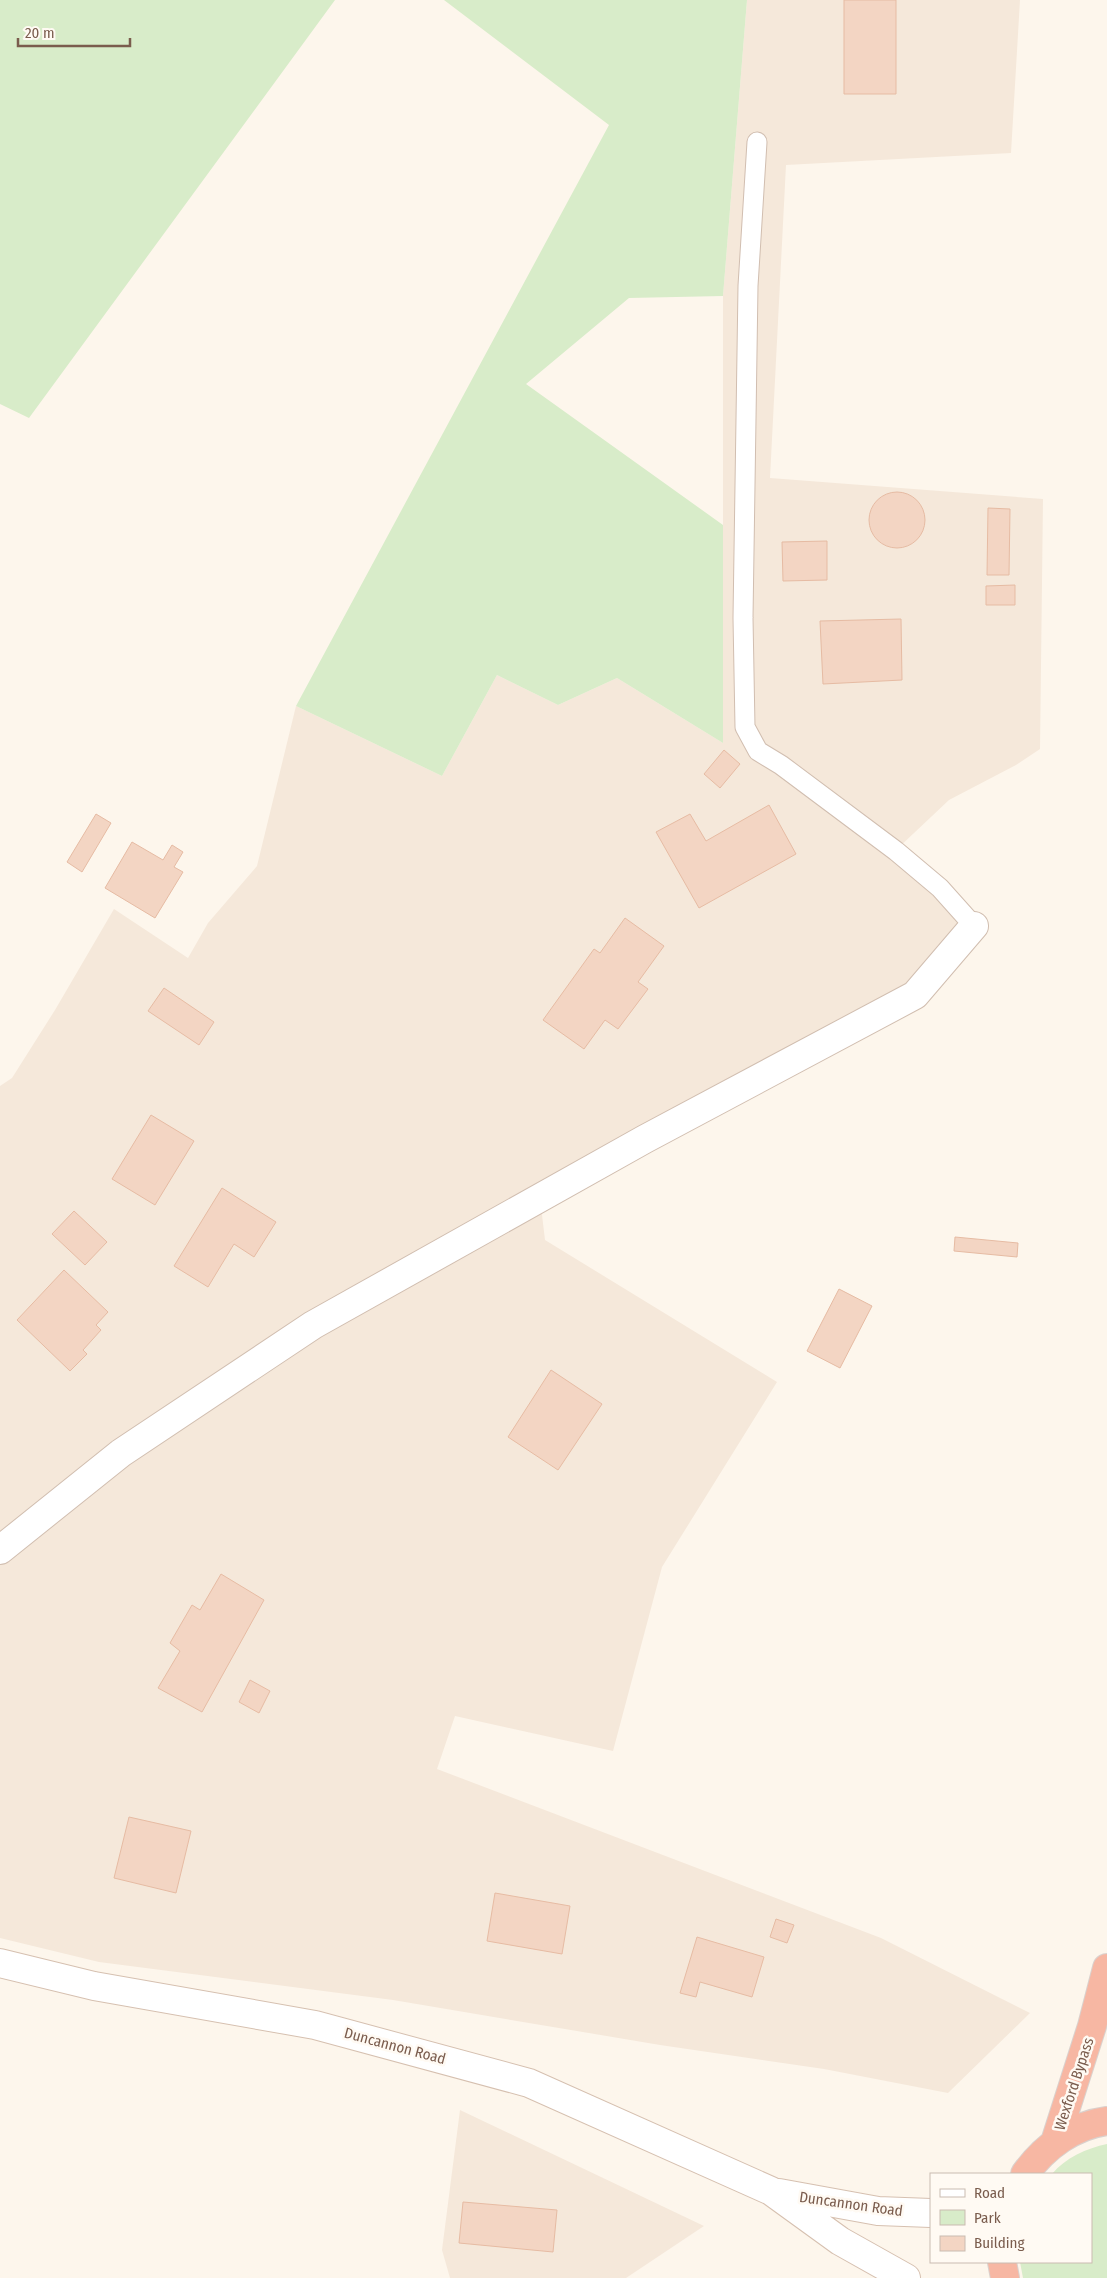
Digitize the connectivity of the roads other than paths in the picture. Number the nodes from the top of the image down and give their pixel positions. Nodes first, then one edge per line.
1 (757, 142) dead end
2 (974, 926) joint
3 (0, 1550) edge
4 (0, 1963) edge
5 (1107, 1968) edge
6 (1107, 2120) edge
7 (1055, 2142) junction
8 (1026, 2173) edge
9 (771, 2191) junction
10 (930, 2213) edge
11 (1002, 2263) edge
12 (906, 2278) edge
13 (1005, 2278) edge

1 - 2 lane
2 - 3 street
4 - 9 street, Duncannon Road
5 - 7 highway, Wexford Bypass
6 - 7 highway
7 - 8 highway
9 - 10 street, Duncannon Road
9 - 12 street, Duncannon Road
11 - 13 highway

